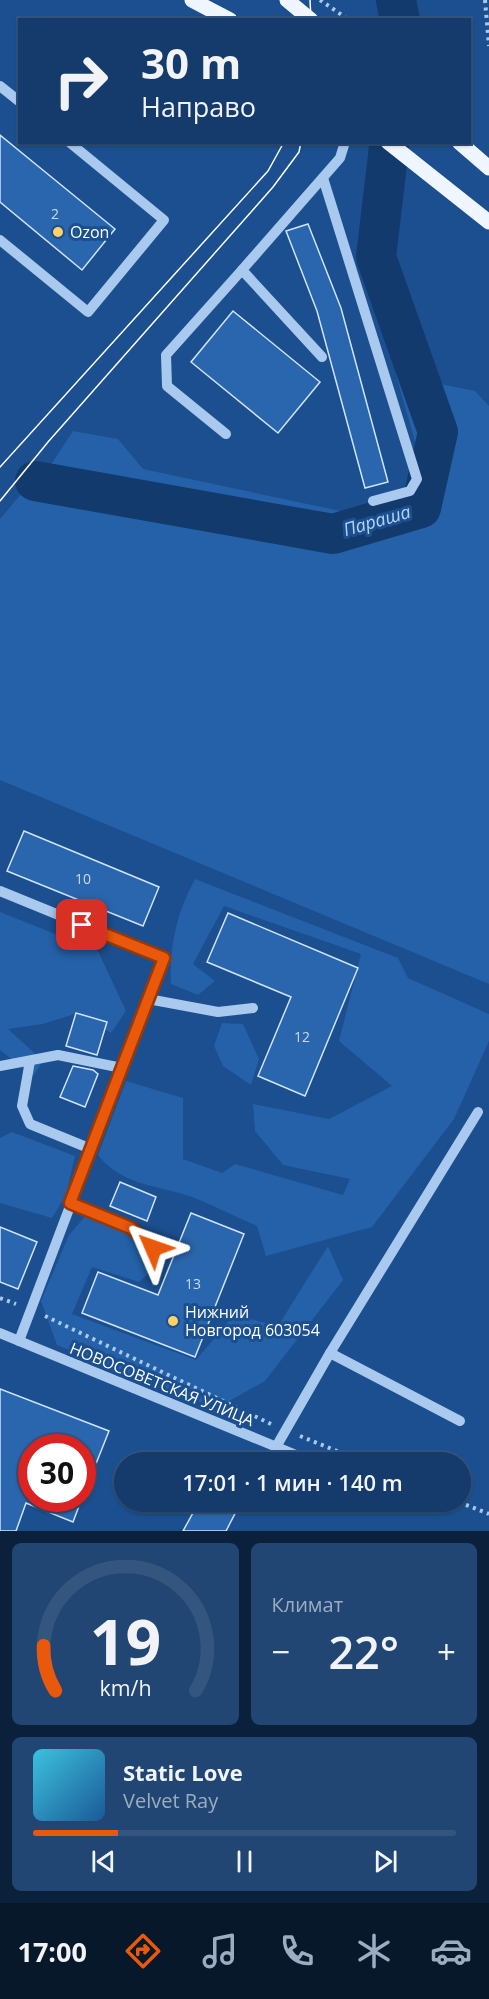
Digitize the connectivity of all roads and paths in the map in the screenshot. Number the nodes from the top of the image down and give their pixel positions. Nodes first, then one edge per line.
1 (192, 0) edge
2 (210, 0) edge
3 (287, 0) edge
4 (320, 0) edge
5 (485, 0) edge
6 (228, 18) edge
7 (230, 18) edge
8 (309, 18) edge
9 (347, 18) edge
10 (489, 46) edge
11 (0, 86) edge
12 (18, 100) edge
13 (71, 144) edge
14 (344, 144) edge
15 (391, 144) edge
16 (461, 144) edge
17 (489, 168) edge
18 (323, 178) junction
19 (489, 222) edge
20 (0, 240) edge
21 (242, 270) junction
22 (322, 357) dead end
23 (226, 434) dead end
24 (373, 501) dead end
25 (0, 891) edge
26 (148, 999) junction
27 (252, 1008) dead end
28 (30, 1060) junction
29 (0, 1066) edge
30 (122, 1068) junction
31 (478, 1112) dead end
32 (91, 1149) junction
33 (70, 1203) junction
34 (153, 1248) dead end
35 (0, 1298) edge
36 (30, 1310) junction
37 (0, 1333) edge
38 (19, 1341) junction
39 (330, 1353) junction
40 (460, 1421) dead end
41 (285, 1430) junction
42 (276, 1447) junction
43 (288, 1452) edge
44 (339, 1452) edge
45 (471, 1507) edge
46 (489, 1514) edge

1 - 6 main road
2 - 7 main road
3 - 8 main road, bridge
4 - 9 path
5 - 10 path
11 - 12 street
13 - 20 street
14 - 18 street
15 - 19 main road
16 - 17 main road
18 - 21 street
18 - 24 street
21 - 22 street
21 - 23 street
25 - 26 street
26 - 27 street
26 - 30 street
28 - 29 street
28 - 30 street
28 - 32 street
30 - 32 street
31 - 39 street
32 - 33 street
33 - 34 street
33 - 36 street
35 - 36 path
36 - 38 street
36 - 41 path
37 - 38 street, НОВОСОВЕТСКАЯ УЛИЦА
38 - 42 street, НОВОСОВЕТСКАЯ УЛИЦА
39 - 40 street
39 - 41 street
41 - 42 street
41 - 44 path
42 - 43 street, НОВОСОВЕТСКАЯ УЛИЦА
45 - 46 path

